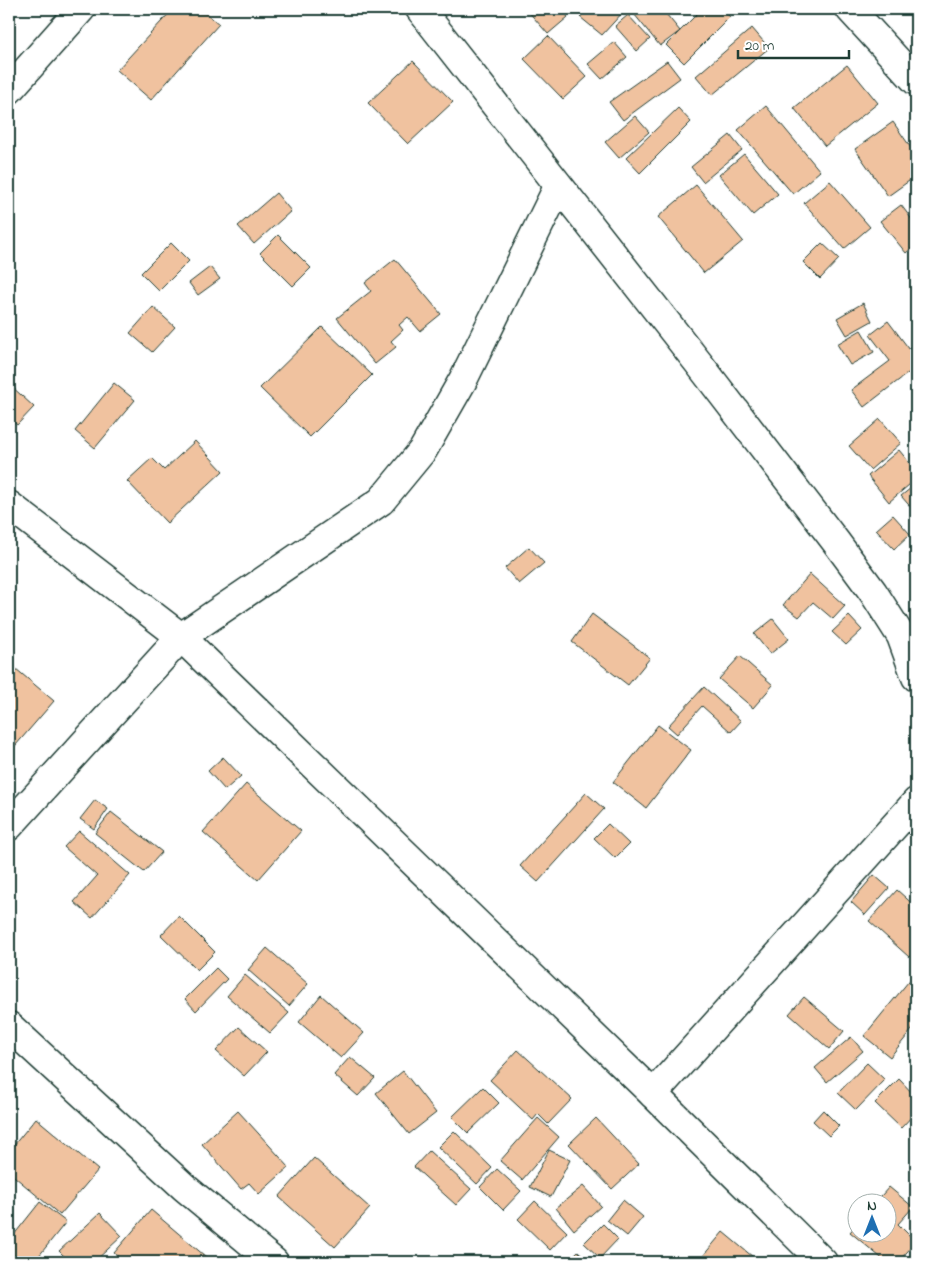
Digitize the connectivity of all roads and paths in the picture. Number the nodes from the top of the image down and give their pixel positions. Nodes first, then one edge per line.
1 (81, 9) edge
2 (420, 9) edge
3 (850, 9) edge
4 (916, 81) edge
5 (9, 90) edge
6 (558, 187) junction
7 (9, 505) edge
8 (181, 638) junction
9 (916, 677) edge
10 (916, 802) edge
11 (9, 826) edge
12 (9, 1026) edge
13 (653, 1094) junction
14 (274, 1262) edge
15 (823, 1262) edge

1 - 5 street
2 - 6 street
3 - 4 street
6 - 8 street
6 - 9 street
7 - 8 street
8 - 11 street
8 - 13 street
10 - 13 street
12 - 14 street
13 - 15 street

